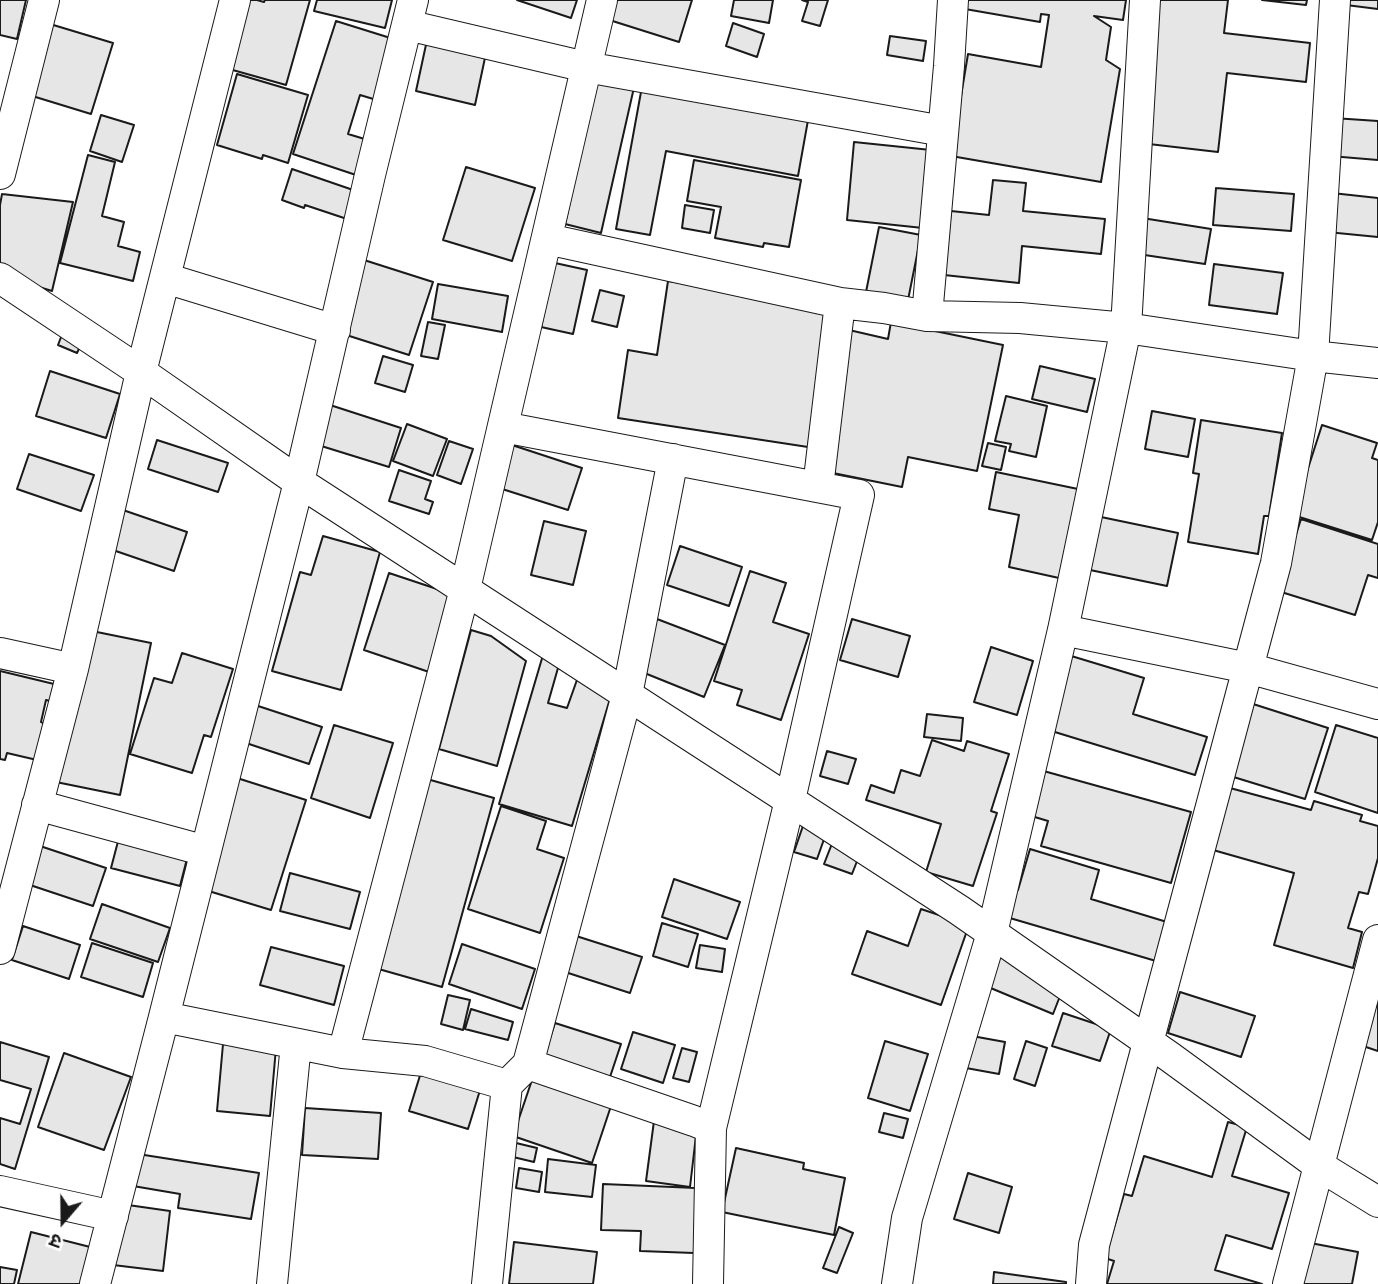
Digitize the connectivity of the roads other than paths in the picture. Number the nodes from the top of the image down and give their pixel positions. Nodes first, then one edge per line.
1 (44, 0) edge
2 (235, 0) edge
3 (602, 0) edge
4 (953, 0) edge
5 (1145, 0) edge
6 (1335, 0) edge
7 (410, 13) edge
8 (586, 67) junction
9 (943, 131) junction
10 (0, 174) edge
11 (547, 239) junction
12 (0, 278) edge
13 (165, 278) junction
14 (840, 303) junction
15 (927, 316) junction
16 (1126, 328) junction
17 (335, 330) junction
18 (1313, 356) junction
19 (1378, 363) edge
20 (141, 372) junction
21 (503, 427) junction
22 (673, 459) junction
23 (299, 482) junction
24 (818, 487) junction
25 (465, 589) junction
26 (1063, 630) junction
27 (0, 653) edge
28 (1248, 668) junction
29 (73, 669) junction
30 (627, 695) junction
31 (1378, 704) edge
32 (790, 800) junction
33 (37, 806) junction
34 (206, 851) junction
35 (992, 933) junction
36 (1378, 940) edge
37 (0, 949) edge
38 (164, 1017) junction
39 (1148, 1042) junction
40 (296, 1044) junction
41 (342, 1054) junction
42 (528, 1064) junction
43 (507, 1085) junction
44 (710, 1128) junction
45 (1318, 1165) junction
46 (0, 1191) edge
47 (1378, 1202) edge
48 (113, 1216) junction
49 (95, 1284) edge
50 (272, 1284) edge
51 (487, 1284) edge
52 (708, 1284) edge
53 (897, 1284) edge
54 (1091, 1284) edge
55 (1288, 1284) edge

1 - 10 street
2 - 13 street
3 - 8 street
4 - 9 street
5 - 16 street
6 - 18 street
7 - 8 street
7 - 17 street
8 - 9 street
8 - 11 street
9 - 15 street
11 - 14 street
11 - 21 street
12 - 20 street
13 - 17 street
13 - 20 street
14 - 15 street
14 - 24 street
15 - 16 street
16 - 18 street
16 - 26 street
17 - 23 street
18 - 19 street
18 - 28 street
20 - 23 street
20 - 29 street
21 - 22 street
21 - 25 street
22 - 24 street
22 - 30 street
23 - 25 street
23 - 34 street
24 - 32 street
25 - 30 street
25 - 41 street
26 - 28 street
26 - 35 street
27 - 29 street
28 - 31 street
28 - 39 street
29 - 33 street
30 - 32 street
30 - 42 street
32 - 35 street
32 - 44 street
33 - 34 street
33 - 37 street
34 - 38 street
35 - 39 street
35 - 53 street
36 - 45 street
38 - 40 street
38 - 48 street
39 - 45 street
39 - 54 street
40 - 41 street
40 - 50 street
41 - 43 street
42 - 43 street
42 - 44 street
43 - 51 street
44 - 52 street
45 - 47 street
45 - 55 street
46 - 48 street
48 - 49 street

